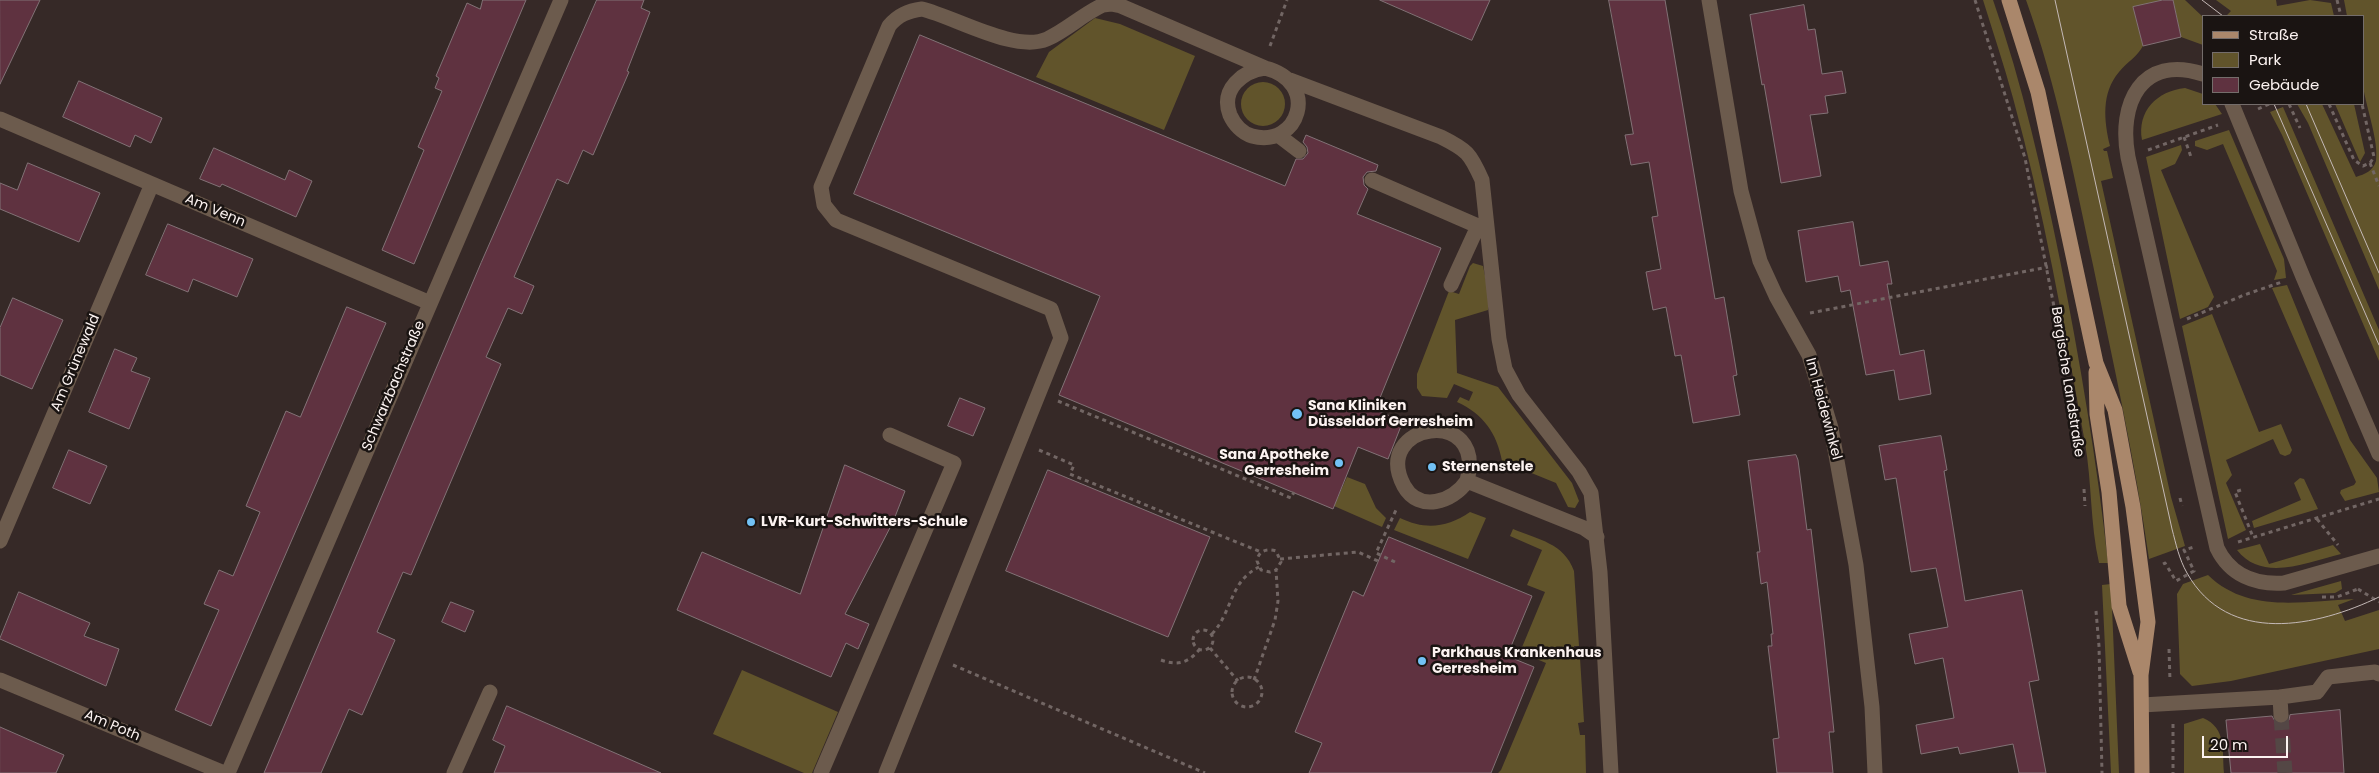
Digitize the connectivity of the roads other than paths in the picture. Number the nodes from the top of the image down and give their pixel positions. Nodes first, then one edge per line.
1 (561, 0) edge
2 (1709, 0) edge
3 (2009, 0) edge
4 (1265, 68) junction
5 (2202, 74) edge
6 (1290, 80) junction
7 (2235, 110) edge
8 (0, 118) edge
9 (1278, 135) junction
10 (1299, 151) dead end
11 (1372, 180) dead end
12 (152, 184) junction
13 (1483, 228) junction
14 (1452, 285) dead end
15 (430, 303) junction
16 (2096, 363) junction
17 (890, 435) dead end
18 (2379, 454) edge
19 (1468, 481) junction
20 (1597, 537) junction
21 (0, 541) edge
22 (2379, 556) edge
23 (2379, 674) edge
24 (2141, 675) junction
25 (0, 680) edge
26 (490, 692) dead end
27 (2280, 696) junction
28 (2142, 705) junction
29 (2281, 715) tunnel mouth
30 (224, 773) edge
31 (228, 773) edge
32 (454, 773) edge
33 (821, 773) edge
34 (886, 773) edge
35 (1611, 773) edge
36 (1875, 773) edge
37 (2142, 773) edge

1 - 15 street, Schwarzbachstraße
2 - 36 street, Im Heidewinkel
3 - 16 main road, Bergische Landstraße
4 - 6 street
4 - 9 street
4 - 34 street
5 - 22 street
6 - 9 street
6 - 13 street
7 - 18 street
8 - 12 street, Am Venn
9 - 10 street
11 - 13 street
12 - 15 street, Am Venn
12 - 21 street, Am Grünewald
13 - 14 street
13 - 20 street
15 - 31 street, Schwarzbachstraße
16 - 24 main road, Bergische Landstraße
16 - 24 main road, Bergische Landstraße
17 - 33 street
19 - 19 street
19 - 20 street
20 - 35 street
23 - 27 street
24 - 28 main road, Bergische Landstraße
25 - 30 street, Am Poth
26 - 32 street
27 - 28 street
27 - 29 street
28 - 37 main road, Bergische Landstraße

